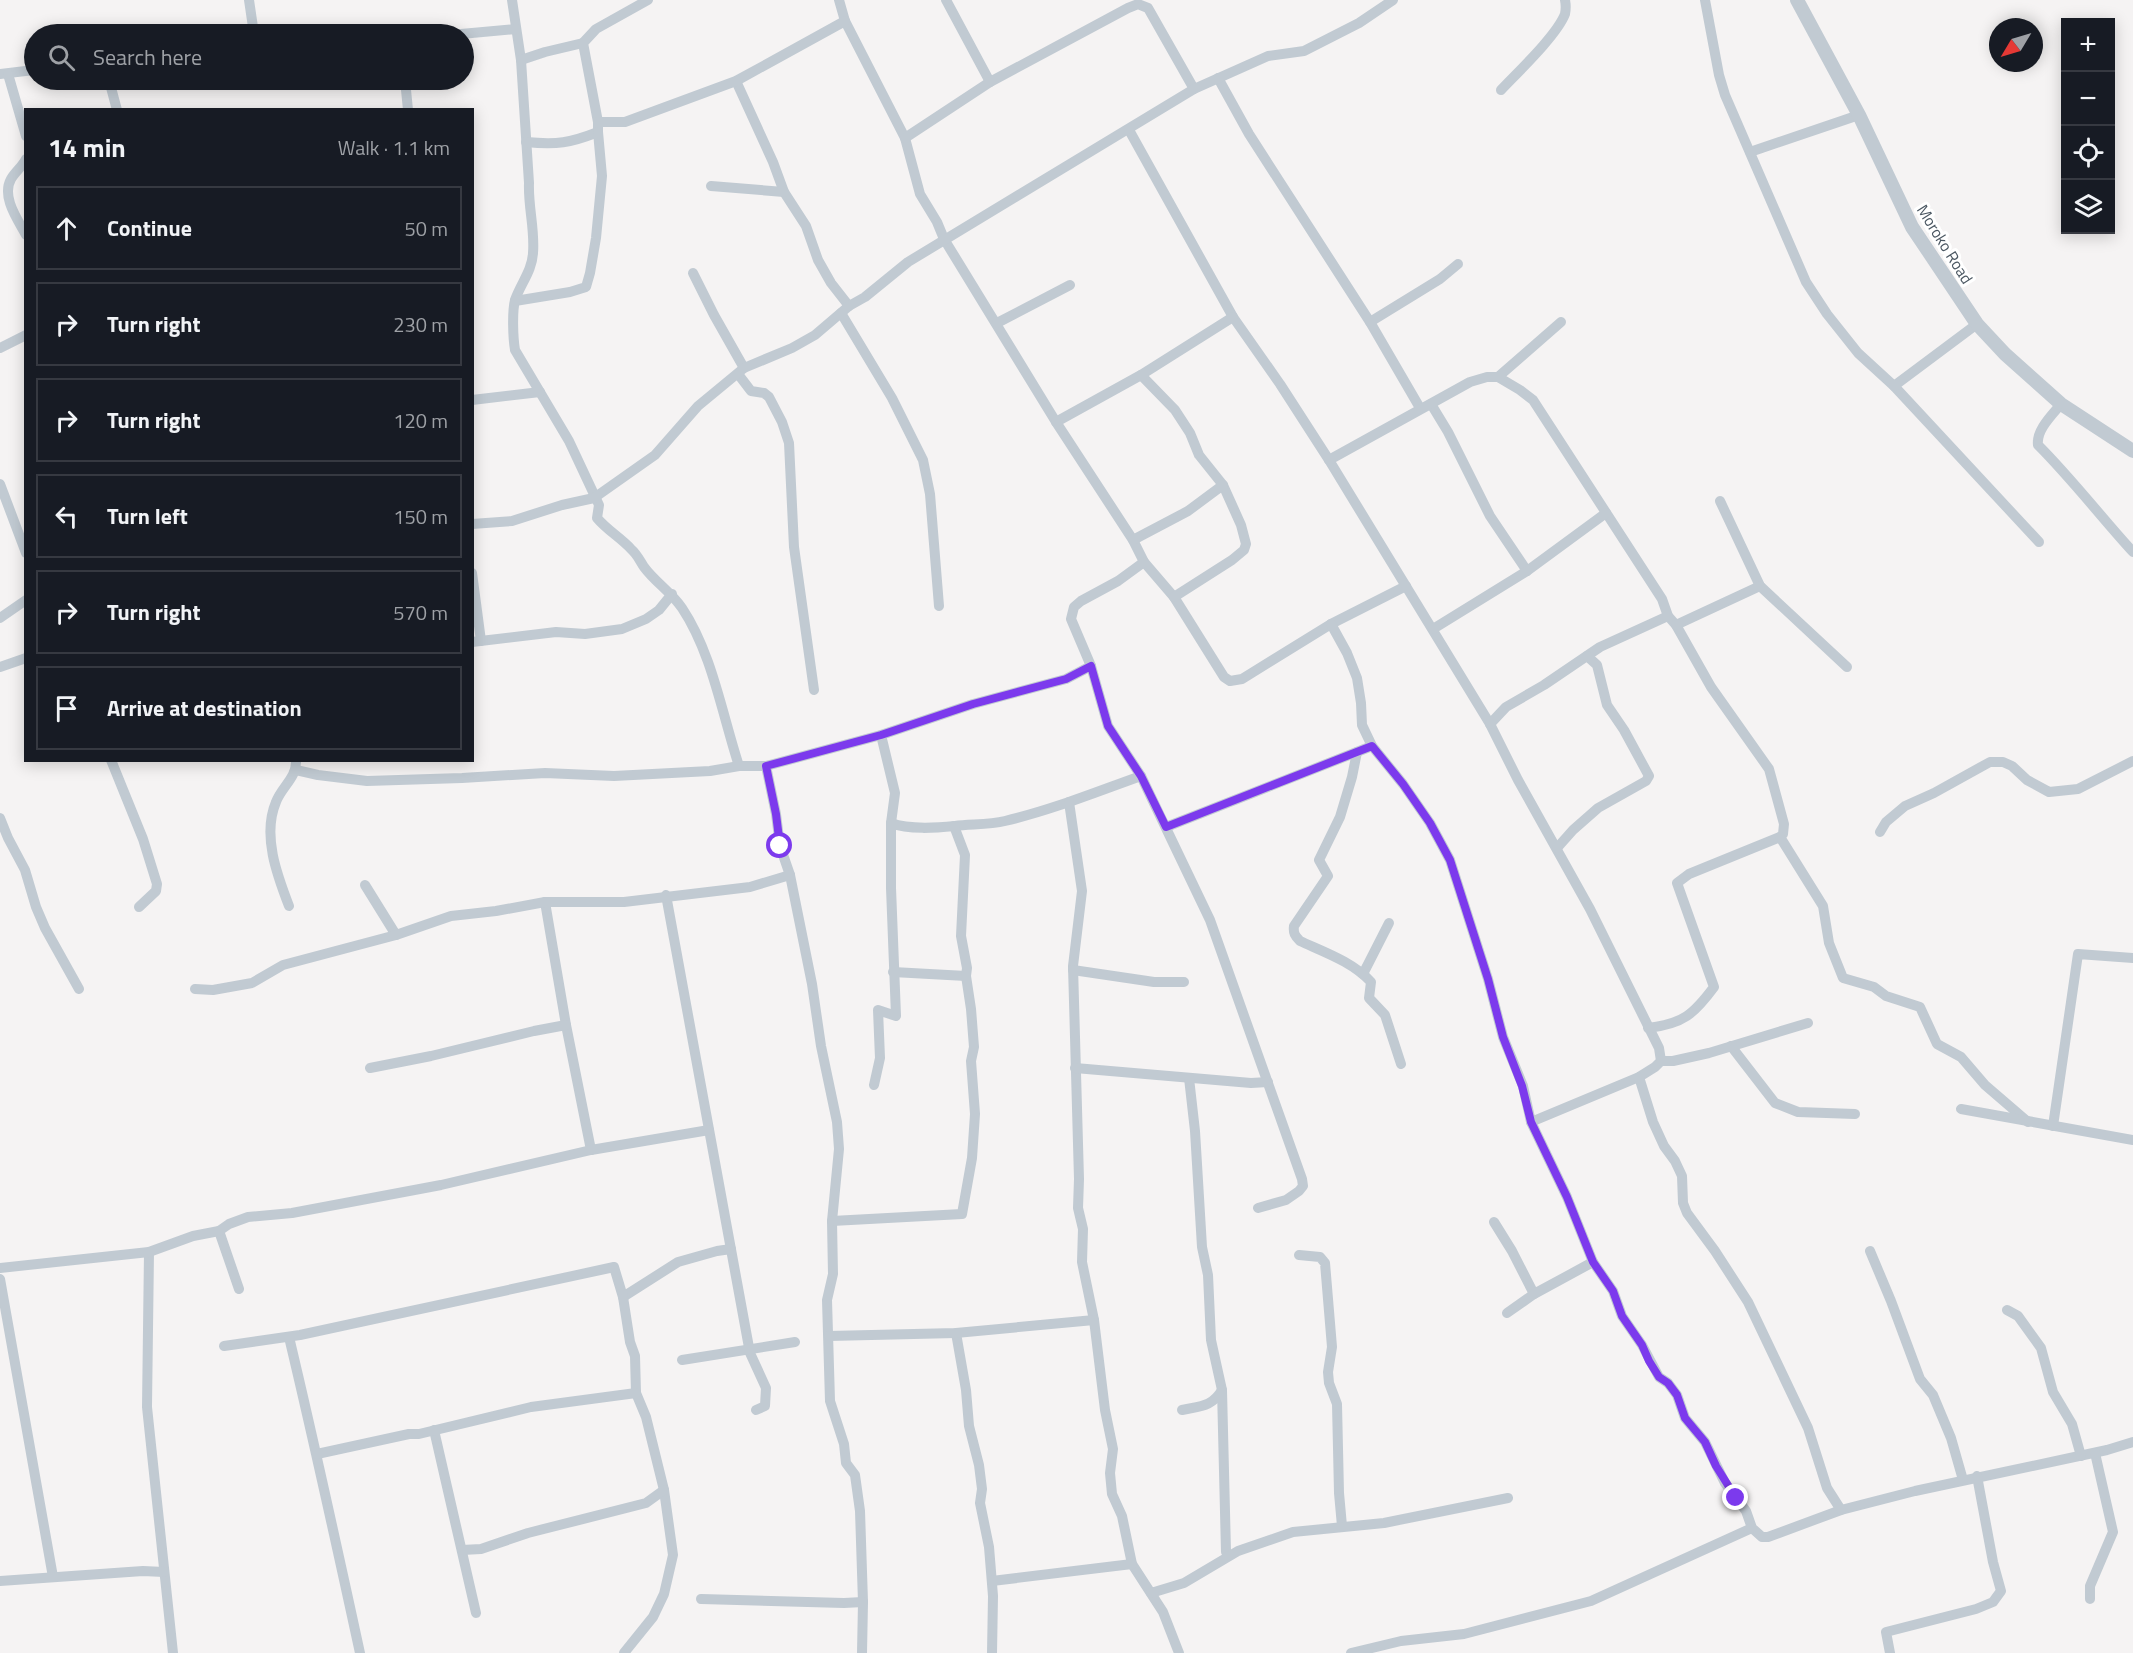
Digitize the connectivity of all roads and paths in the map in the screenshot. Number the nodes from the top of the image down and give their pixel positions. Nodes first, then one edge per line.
1 (249, 0) edge
2 (512, 0) edge
3 (648, 0) edge
4 (838, 0) edge
5 (946, 0) edge
6 (1393, 0) edge
7 (1565, 0) edge
8 (1705, 0) edge
9 (1797, 0) edge
10 (845, 21) junction
11 (253, 24) edge
12 (516, 28) junction
13 (474, 33) edge
14 (583, 43) junction
15 (521, 60) junction
16 (24, 71) edge
17 (4, 74) edge
18 (1218, 78) junction
19 (736, 81) junction
20 (990, 82) junction
21 (112, 90) edge
22 (406, 90) edge
23 (1194, 90) junction
24 (1501, 90) dead end
25 (116, 108) edge
26 (408, 108) edge
27 (1859, 115) junction
28 (598, 127) junction
29 (24, 130) edge
30 (1128, 130) junction
31 (905, 138) junction
32 (526, 142) junction
33 (1750, 152) junction
34 (24, 162) edge
35 (711, 186) dead end
36 (784, 192) junction
37 (24, 231) edge
38 (944, 239) junction
39 (1458, 264) dead end
40 (693, 273) dead end
41 (1070, 285) dead end
42 (515, 301) junction
43 (845, 309) junction
44 (1233, 317) junction
45 (1370, 322) junction
46 (1561, 322) dead end
47 (997, 323) junction
48 (1977, 324) junction
49 (24, 336) edge
50 (0, 348) edge
51 (741, 371) junction
52 (1141, 375) junction
53 (1498, 377) junction
54 (1894, 386) junction
55 (540, 392) junction
56 (474, 400) edge
57 (1431, 404) junction
58 (2061, 404) junction
59 (1420, 408) junction
60 (1056, 422) junction
61 (2133, 451) edge
62 (1329, 460) junction
63 (0, 484) edge
64 (1223, 485) junction
65 (594, 498) junction
66 (1720, 501) dead end
67 (1606, 513) junction
68 (474, 524) edge
69 (1133, 540) junction
70 (2039, 542) dead end
71 (24, 548) edge
72 (2133, 552) edge
73 (1144, 562) junction
74 (1527, 571) junction
75 (1399, 574) junction
76 (1406, 586) junction
77 (1760, 586) junction
78 (672, 594) junction
79 (1385, 596) junction
80 (1174, 597) junction
81 (474, 600) edge
82 (24, 601) edge
83 (939, 606) dead end
84 (1668, 616) junction
85 (0, 618) edge
86 (1331, 624) junction
87 (1676, 625) junction
88 (1433, 629) junction
89 (477, 641) edge
90 (1587, 656) junction
91 (24, 659) edge
92 (1091, 666) junction
93 (0, 667) edge
94 (1847, 667) dead end
95 (814, 690) dead end
96 (1490, 724) junction
97 (881, 735) junction
98 (1372, 746) junction
99 (1357, 752) junction
100 (2133, 761) edge
101 (112, 762) edge
102 (296, 765) edge
103 (739, 766) junction
104 (766, 766) junction
105 (1141, 776) junction
106 (1069, 802) junction
107 (0, 818) edge
108 (891, 823) junction
109 (954, 826) junction
110 (1166, 827) junction
111 (1880, 832) dead end
112 (1780, 837) junction
113 (1557, 848) junction
114 (790, 875) junction
115 (365, 885) dead end
116 (666, 896) junction
117 (545, 902) junction
118 (289, 906) dead end
119 (139, 907) dead end
120 (1389, 923) dead end
121 (396, 935) junction
122 (2133, 958) edge
123 (1073, 970) junction
124 (893, 972) junction
125 (1364, 974) junction
126 (966, 975) junction
127 (1184, 982) dead end
128 (79, 989) dead end
129 (195, 989) dead end
130 (1808, 1023) dead end
131 (566, 1025) junction
132 (1648, 1028) junction
133 (1731, 1046) junction
134 (1661, 1061) junction
135 (1401, 1064) dead end
136 (370, 1068) dead end
137 (1075, 1068) junction
138 (1639, 1077) junction
139 (1189, 1078) junction
140 (1268, 1082) junction
141 (874, 1085) dead end
142 (1960, 1109) dead end
143 (1856, 1114) dead end
144 (1531, 1122) junction
145 (2028, 1122) junction
146 (2053, 1126) junction
147 (709, 1130) junction
148 (2133, 1140) edge
149 (591, 1150) junction
150 (1258, 1208) dead end
151 (832, 1221) junction
152 (1494, 1222) dead end
153 (219, 1231) junction
154 (731, 1249) junction
155 (1870, 1251) dead end
156 (149, 1252) junction
157 (1299, 1255) dead end
158 (1593, 1262) junction
159 (0, 1268) edge
160 (0, 1279) edge
161 (239, 1289) dead end
162 (1534, 1294) junction
163 (623, 1297) junction
164 (2007, 1310) dead end
165 (1507, 1313) dead end
166 (1094, 1320) junction
167 (956, 1333) junction
168 (829, 1336) junction
169 (289, 1337) junction
170 (795, 1342) dead end
171 (224, 1346) dead end
172 (682, 1360) dead end
173 (1222, 1390) junction
174 (636, 1393) junction
175 (756, 1410) dead end
176 (1182, 1410) dead end
177 (434, 1430) junction
178 (2133, 1442) edge
179 (2095, 1453) junction
180 (317, 1454) junction
181 (2081, 1456) junction
182 (1977, 1476) junction
183 (1963, 1480) junction
184 (664, 1490) junction
185 (1508, 1498) dead end
186 (1841, 1510) junction
187 (1342, 1526) junction
188 (1752, 1528) junction
189 (462, 1550) junction
190 (1226, 1552) dead end
191 (1132, 1564) junction
192 (164, 1572) junction
193 (53, 1577) junction
194 (0, 1581) edge
195 (992, 1581) junction
196 (1151, 1593) junction
197 (701, 1599) dead end
198 (2090, 1599) dead end
199 (863, 1602) junction
200 (476, 1613) dead end
201 (173, 1653) edge
202 (360, 1653) edge
203 (624, 1653) edge
204 (862, 1653) edge
205 (992, 1653) edge
206 (1179, 1653) edge
207 (1352, 1653) edge
208 (1890, 1653) edge

1 - 11 street
2 - 12 street
3 - 14 street
4 - 10 street
5 - 20 street
6 - 18 street
7 - 24 street
8 - 33 street
9 - 27 street, Moroko Road
10 - 19 street
10 - 31 street
12 - 13 street
12 - 15 street
14 - 15 street
14 - 28 street
15 - 32 street
16 - 17 street
17 - 29 street
18 - 23 street
18 - 45 street
19 - 28 street
19 - 36 street
20 - 23 street
20 - 31 street
21 - 25 street
22 - 26 street
23 - 30 street
27 - 33 street
27 - 48 street, Moroko Road
28 - 32 street
28 - 42 street
30 - 38 street
30 - 44 street
31 - 38 street
32 - 42 street
33 - 54 street
34 - 37 street
35 - 36 street
36 - 43 street
38 - 43 street
38 - 47 street
39 - 45 street
40 - 51 street
41 - 47 street
42 - 55 street
43 - 51 street
43 - 83 street
44 - 52 street
44 - 62 street
45 - 59 street
46 - 53 street
47 - 60 street
48 - 54 street
48 - 58 street, Moroko Road
49 - 50 street
51 - 65 street
51 - 95 street
52 - 60 street
52 - 64 street
53 - 57 street
53 - 67 street
54 - 70 street
55 - 56 street
55 - 65 street
57 - 59 street
57 - 74 street
58 - 61 street, Moroko Road
58 - 72 street
59 - 62 street
60 - 69 street
62 - 75 street
63 - 71 street
64 - 69 street
64 - 80 street
65 - 68 street
65 - 78 street
66 - 77 street
67 - 74 street
67 - 84 street
69 - 73 street
73 - 80 street
73 - 92 street
74 - 88 street
75 - 76 street
75 - 79 street
76 - 79 street
76 - 88 street
77 - 87 street
77 - 94 street
78 - 89 street
78 - 103 street
79 - 86 street
80 - 86 street
81 - 89 street
82 - 85 street
84 - 87 street
84 - 90 street
86 - 98 street
87 - 112 street
88 - 96 street
90 - 96 street
90 - 113 street
91 - 93 street
92 - 97 street
92 - 105 street
96 - 113 street
97 - 104 street
97 - 108 street
98 - 99 street
98 - 144 street
99 - 110 street
99 - 125 street
100 - 111 street
101 - 119 street
102 - 103 street
102 - 118 street
103 - 104 street
104 - 114 street
105 - 106 street
105 - 110 street
106 - 109 street
106 - 123 street
107 - 128 street
108 - 109 street
108 - 124 street
109 - 126 street
110 - 140 street
112 - 132 street
112 - 145 street
113 - 132 street
114 - 116 street
114 - 151 street
115 - 121 street
116 - 117 street
116 - 147 street
117 - 121 street
117 - 131 street
120 - 125 street
121 - 129 street
122 - 146 street
123 - 127 street
123 - 137 street
124 - 126 street
124 - 141 street
125 - 135 street
126 - 151 street
130 - 133 street
131 - 136 street
131 - 149 street
132 - 134 street
133 - 134 street
133 - 143 street
134 - 138 street
137 - 139 street
137 - 166 street
138 - 144 street
138 - 186 street
139 - 140 street
139 - 173 street
140 - 150 street
142 - 145 street
144 - 158 street
145 - 146 street
146 - 148 street
147 - 149 street
147 - 154 street
149 - 153 street
151 - 168 street
152 - 162 street
153 - 156 street
153 - 161 street
154 - 163 street
154 - 175 street
155 - 183 street
156 - 159 street
156 - 192 street
157 - 187 street
158 - 162 street
158 - 188 street
160 - 193 street
162 - 165 street
163 - 169 street
163 - 174 street
164 - 181 street
166 - 167 street
166 - 191 street
167 - 168 street
167 - 195 street
168 - 199 street
169 - 171 street
169 - 180 street
170 - 172 street
173 - 176 street
173 - 190 street
174 - 177 street
174 - 184 street
177 - 180 street
177 - 189 street
178 - 179 street
179 - 181 street
179 - 198 street
180 - 202 street
181 - 182 street
182 - 183 street
182 - 208 street
183 - 186 street
184 - 189 street
184 - 203 street
185 - 187 street
186 - 188 street
187 - 196 street
188 - 207 street
189 - 200 street
191 - 195 street
191 - 196 street
192 - 193 street
192 - 201 street
193 - 194 street
195 - 205 street
196 - 206 street
197 - 199 street
199 - 204 street

